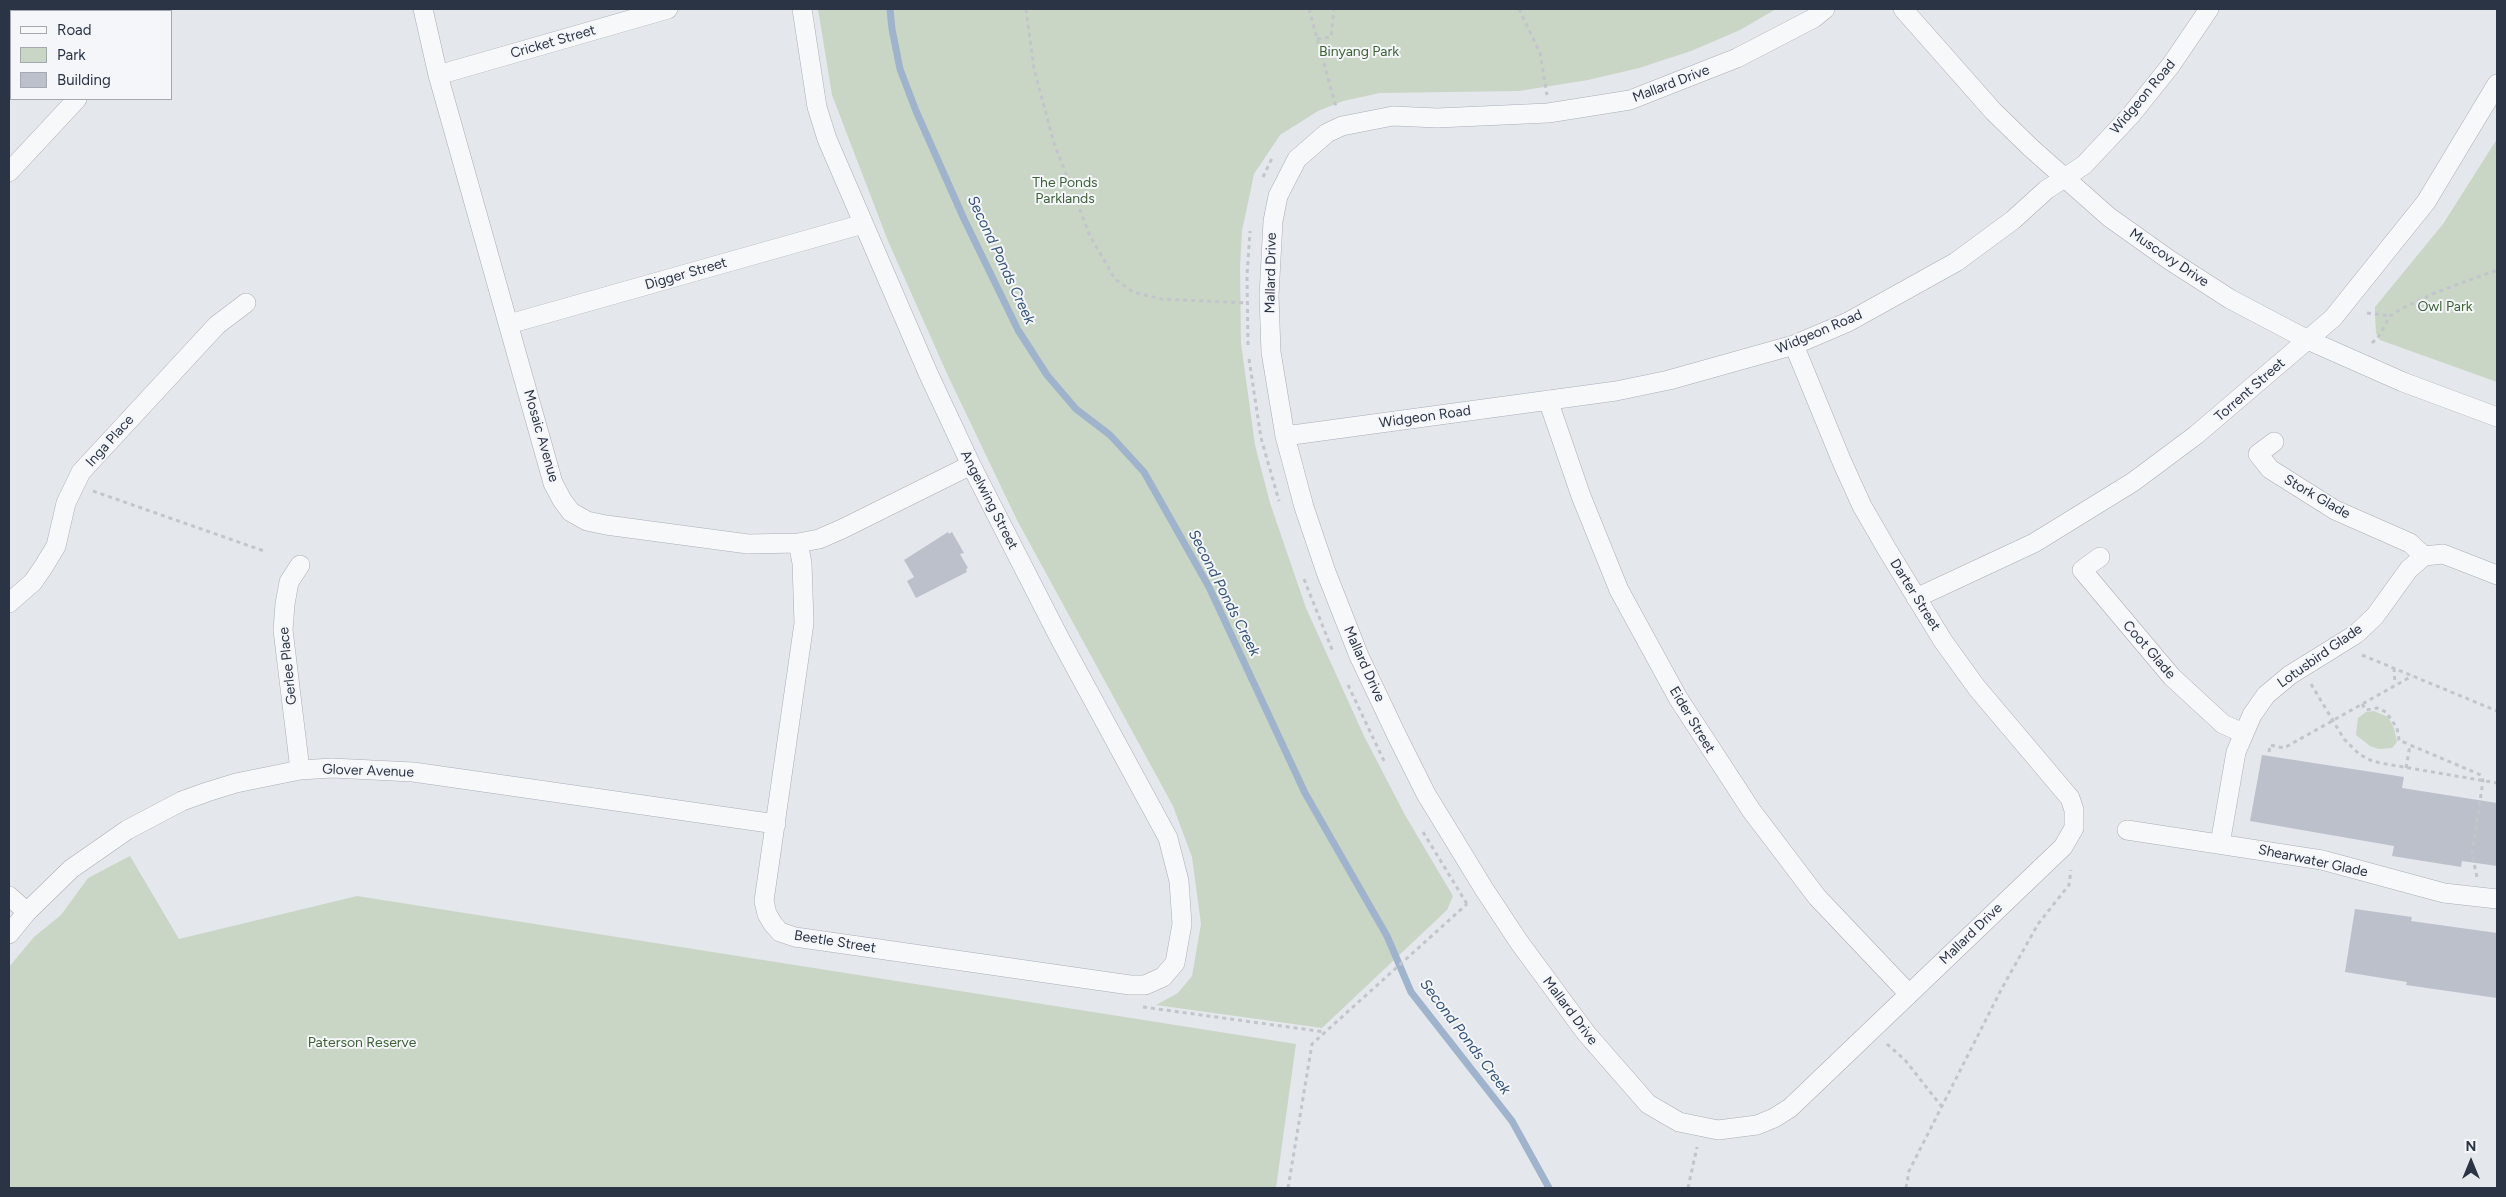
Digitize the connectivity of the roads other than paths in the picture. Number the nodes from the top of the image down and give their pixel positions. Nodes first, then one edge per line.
1 (423, 9) edge
2 (668, 9) edge
3 (802, 9) edge
4 (1825, 9) edge
5 (1903, 9) edge
6 (2209, 9) edge
7 (438, 74) junction
8 (2497, 84) edge
9 (75, 100) edge
10 (9, 172) edge
11 (2066, 178) junction
12 (863, 224) junction
13 (246, 303) dead end
14 (509, 324) junction
15 (2308, 340) junction
16 (1794, 345) junction
17 (1548, 400) junction
18 (2497, 418) edge
19 (1285, 436) junction
20 (2274, 442) dead end
21 (971, 465) junction
22 (798, 543) junction
23 (2424, 556) junction
24 (2100, 557) dead end
25 (300, 565) dead end
26 (2497, 575) edge
27 (1916, 598) junction
28 (9, 603) edge
29 (2243, 733) junction
30 (300, 770) junction
31 (2074, 819) joint
32 (776, 824) junction
33 (2127, 830) dead end
34 (2220, 844) junction
35 (9, 896) edge
36 (2497, 899) edge
37 (27, 912) junction
38 (9, 934) edge
39 (1163, 977) joint
40 (1909, 994) junction

1 - 7 street, Mosaic Avenue
2 - 7 street, Cricket Street
3 - 12 street, Angelwing Street
4 - 19 street, Mallard Drive
5 - 11 street, Muscovy Drive
6 - 11 street, Widgeon Road
7 - 14 street, Mosaic Avenue
8 - 15 street, Torrent Street
9 - 10 street
11 - 15 street, Muscovy Drive
11 - 16 street, Widgeon Road
12 - 14 street, Digger Street
12 - 21 street, Angelwing Street
13 - 28 street, Inga Place
14 - 22 street, Mosaic Avenue
15 - 18 street, Muscovy Drive
15 - 27 street, Torrent Street
16 - 17 street, Widgeon Road
16 - 27 street, Darter Street
17 - 19 street, Widgeon Road
17 - 40 street, Eider Street
19 - 40 street, Mallard Drive
20 - 23 street, Stork Glade
21 - 22 street, Mosaic Avenue
21 - 39 street, Angelwing Street
22 - 32 street, Beetle Street
23 - 26 street
23 - 29 street, Lotusbird Glade
24 - 29 street, Coot Glade
25 - 30 street, Gerlee Place
27 - 31 street, Darter Street
29 - 34 street, Lotusbird Glade
30 - 32 street, Glover Avenue
30 - 37 street, Glover Avenue
31 - 40 street, Mallard Drive
32 - 39 street, Beetle Street
33 - 34 street, Shearwater Glade
34 - 36 street, Shearwater Glade
35 - 37 street
37 - 38 street, Glover Avenue

